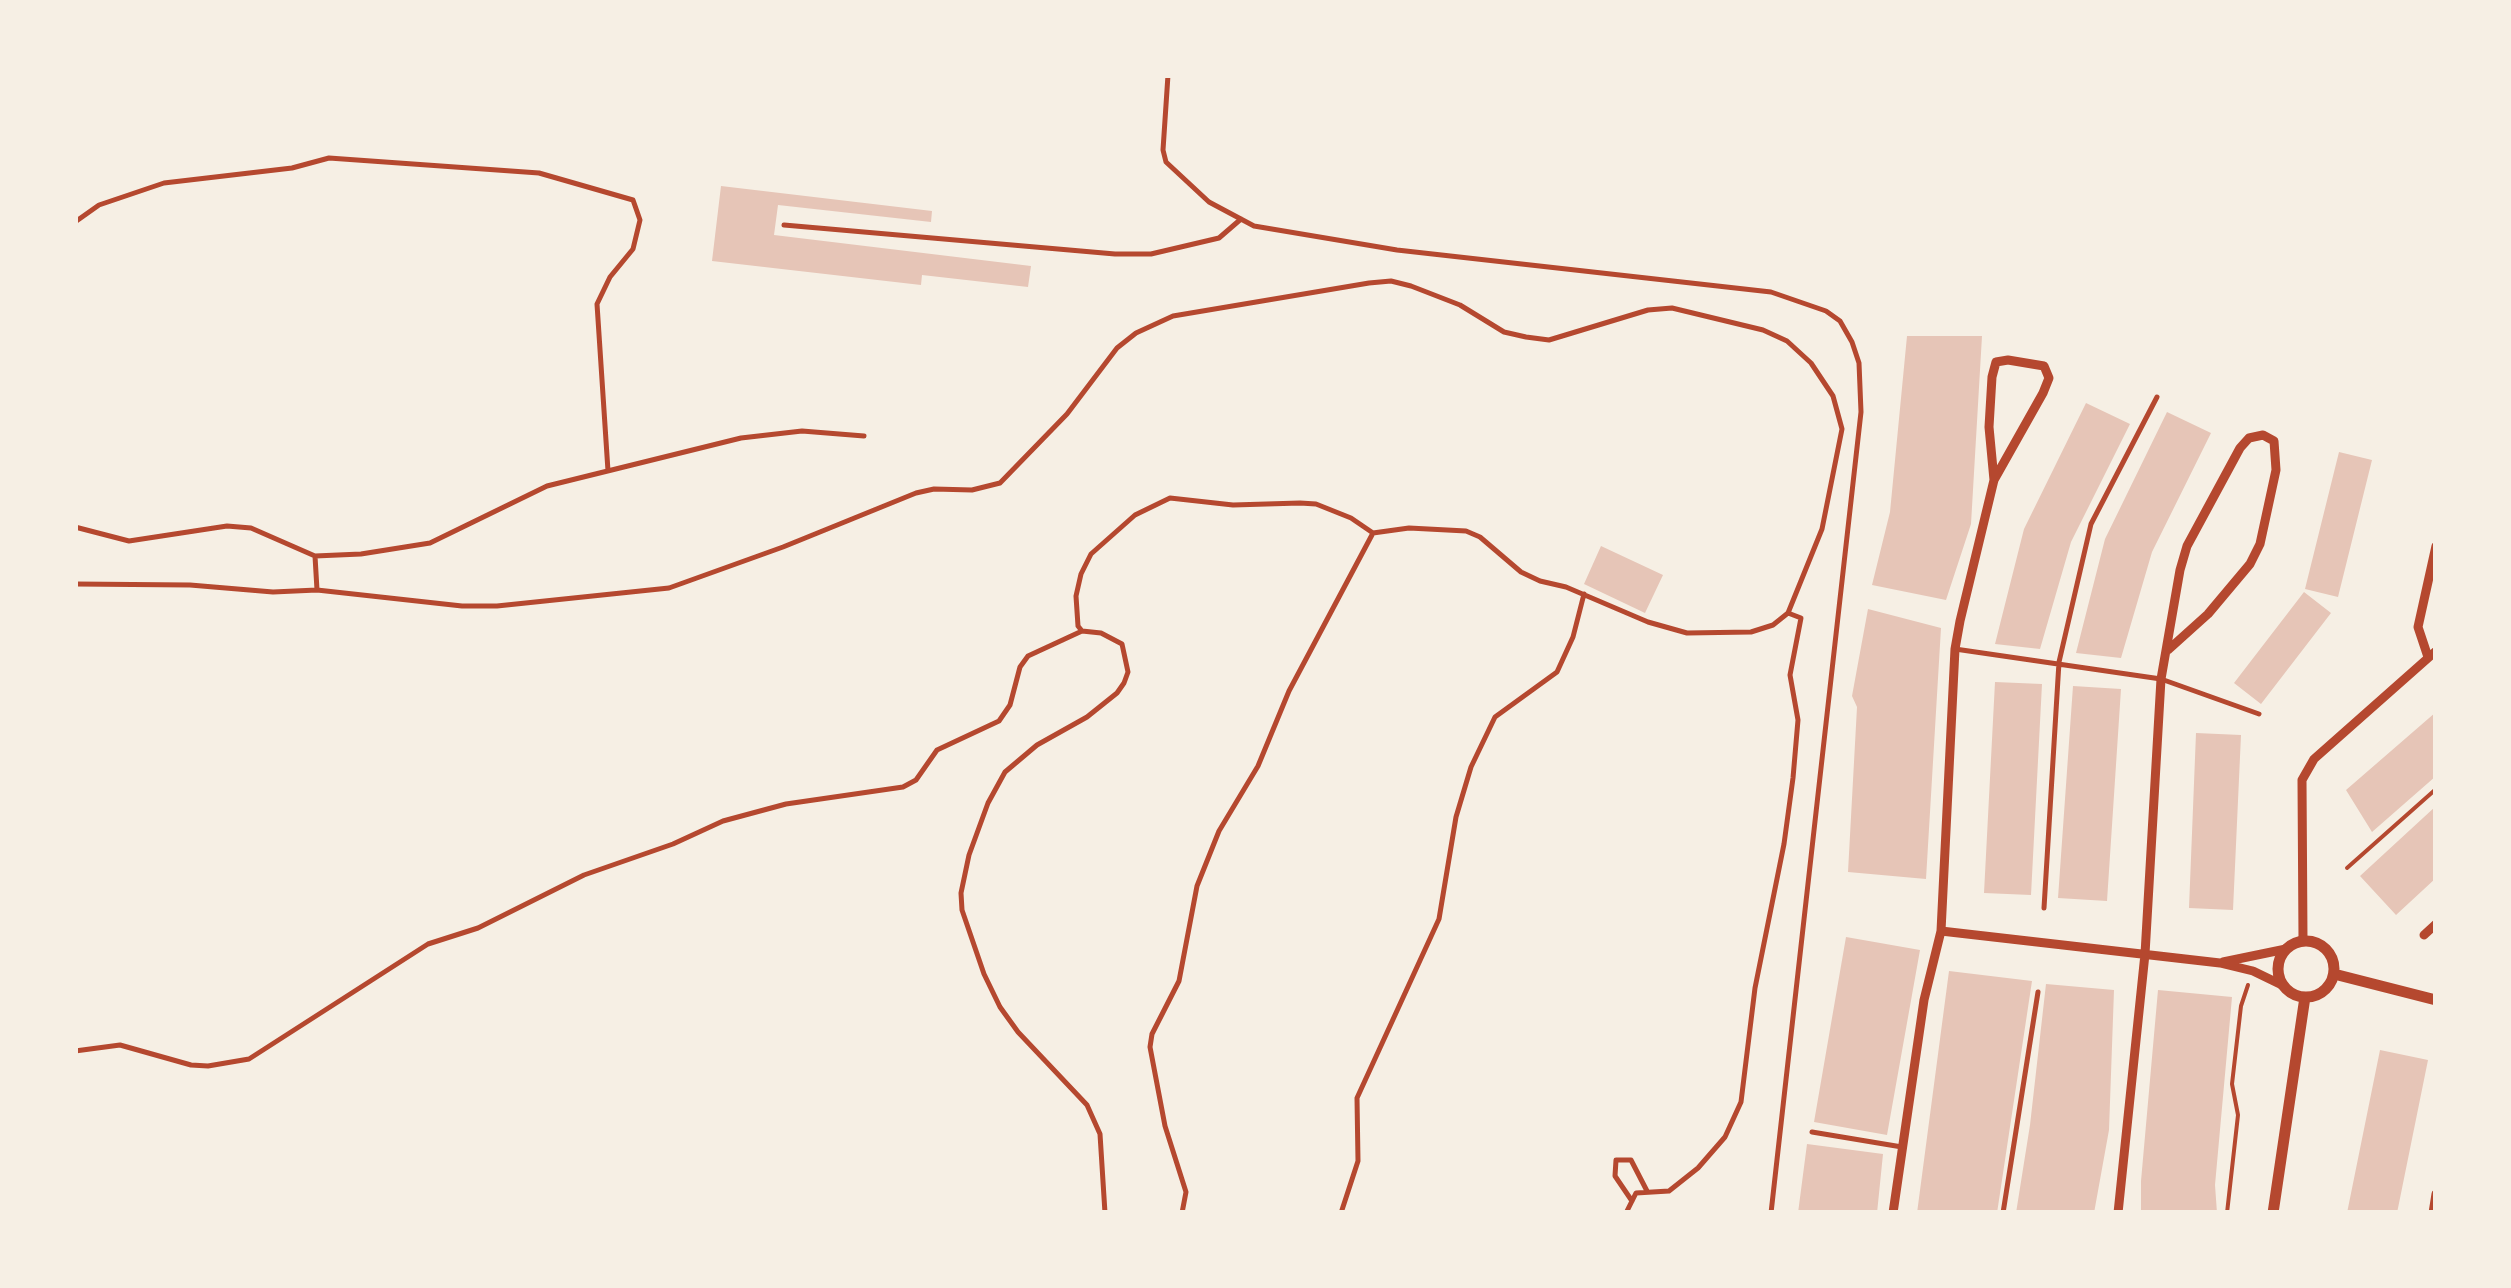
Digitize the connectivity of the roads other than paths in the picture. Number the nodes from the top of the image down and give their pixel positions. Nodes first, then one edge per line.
1 (1168, 75) edge
2 (1241, 219) junction
3 (75, 222) edge
4 (784, 225) dead end
5 (2156, 396) dead end
6 (864, 436) dead end
7 (608, 471) junction
8 (1994, 480) junction
9 (75, 528) edge
10 (1373, 533) junction
11 (2436, 546) edge
12 (315, 556) junction
13 (75, 584) edge
14 (318, 590) junction
15 (1584, 594) junction
16 (1788, 613) junction
17 (1082, 632) junction
18 (1955, 649) junction
19 (2168, 650) junction
20 (2432, 654) edge
21 (2059, 662) junction
22 (2160, 679) junction
23 (2259, 714) dead end
24 (2044, 908) dead end
25 (2436, 924) edge
26 (1941, 931) junction
27 (2424, 935) dead end
28 (2303, 940) junction
29 (2286, 948) junction
30 (2145, 954) junction
31 (2220, 963) junction
32 (2334, 974) junction
33 (2284, 986) junction
34 (2038, 992) dead end
35 (2305, 997) junction
36 (2436, 1000) edge
37 (75, 1052) edge
38 (1812, 1132) dead end
39 (1902, 1147) junction
40 (1647, 1191) junction
41 (2436, 1194) edge
42 (1632, 1201) junction
43 (1105, 1213) edge
44 (1182, 1213) edge
45 (1341, 1213) edge
46 (1626, 1213) edge
47 (1772, 1213) edge
48 (1894, 1213) edge
49 (2003, 1213) edge
50 (2118, 1213) edge
51 (2273, 1213) edge
52 (2433, 1213) edge

1 - 2 lane
2 - 4 lane
2 - 47 lane
3 - 7 lane
5 - 21 lane
6 - 7 lane
7 - 12 lane
8 - 8 street
8 - 18 street
9 - 12 lane
10 - 15 lane
10 - 17 lane
10 - 44 lane
11 - 20 street
12 - 14 lane
13 - 14 lane
14 - 16 lane
15 - 16 lane
15 - 45 lane
16 - 40 lane
17 - 37 lane
17 - 43 lane
18 - 21 lane
18 - 26 street
19 - 19 street
19 - 22 street
20 - 28 street
21 - 22 lane
21 - 24 lane
22 - 23 lane
22 - 30 street
25 - 27 street
26 - 30 street
26 - 39 street
28 - 29 street
28 - 32 street
29 - 31 street
29 - 33 street
30 - 31 street
30 - 50 street
31 - 33 street
32 - 35 street
32 - 36 street
33 - 35 street
34 - 49 lane
35 - 51 street
38 - 39 lane
39 - 48 street
40 - 42 lane
40 - 42 lane
41 - 52 street
42 - 46 lane

